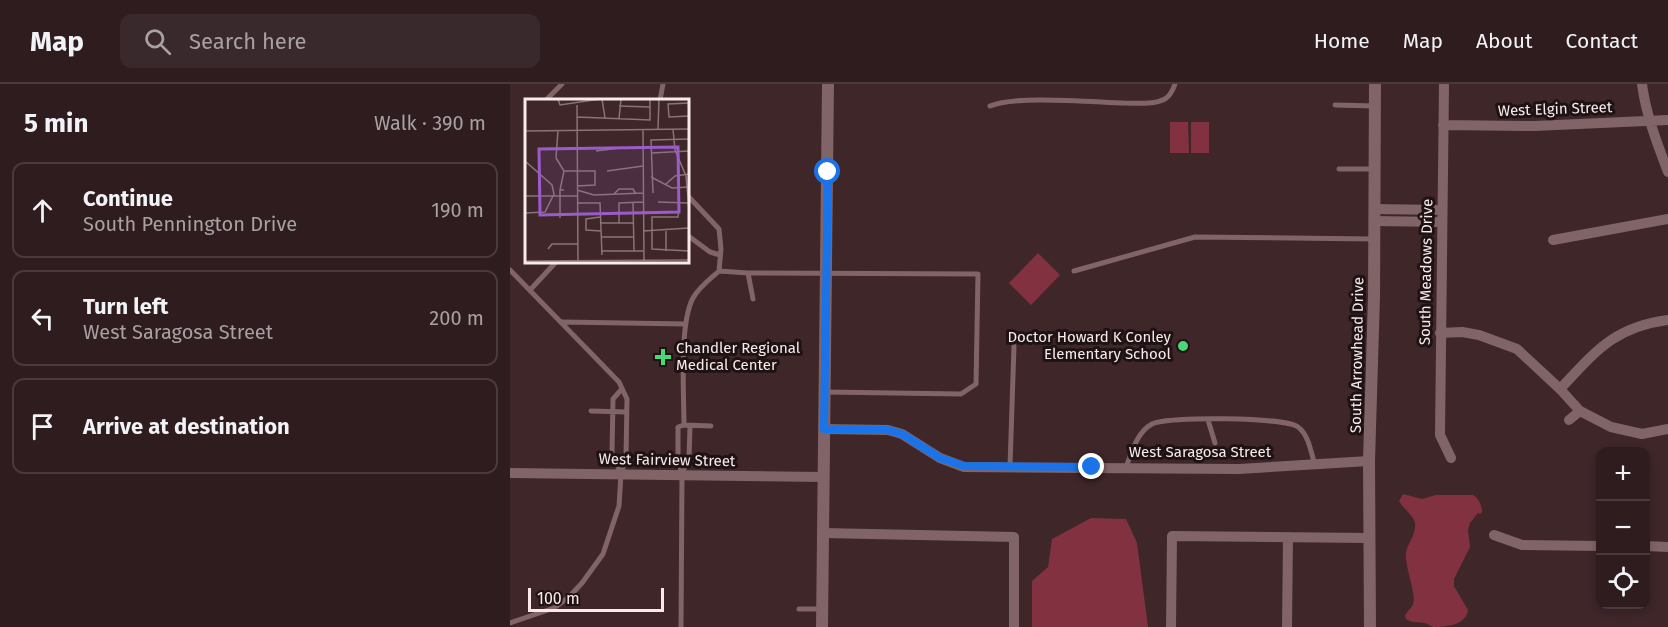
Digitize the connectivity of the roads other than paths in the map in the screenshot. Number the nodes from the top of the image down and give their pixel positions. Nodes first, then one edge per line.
1 (562, 84) edge
2 (663, 84) edge
3 (828, 84) edge
4 (1175, 84) edge
5 (1375, 84) edge
6 (1444, 84) edge
7 (1642, 84) edge
8 (547, 99) edge
9 (660, 99) edge
10 (1335, 105) dead end
11 (990, 106) dead end
12 (1375, 106) junction
13 (1650, 120) junction
14 (1668, 120) edge
15 (1443, 125) junction
16 (1339, 168) dead end
17 (1374, 169) junction
18 (1668, 172) edge
19 (688, 196) edge
20 (1374, 215) junction
21 (1442, 216) junction
22 (1668, 219) edge
23 (688, 236) edge
24 (1374, 239) junction
25 (1553, 240) dead end
26 (720, 255) junction
27 (556, 262) edge
28 (510, 270) edge
29 (719, 271) junction
30 (1074, 271) dead end
31 (826, 272) junction
32 (748, 273) junction
33 (530, 290) junction
34 (753, 299) dead end
35 (1668, 320) edge
36 (561, 322) junction
37 (686, 324) junction
38 (1440, 333) junction
39 (1014, 346) dead end
40 (1560, 389) junction
41 (621, 390) junction
42 (825, 392) junction
43 (591, 411) dead end
44 (613, 411) junction
45 (1580, 411) junction
46 (627, 412) junction
47 (1208, 420) junction
48 (1569, 420) dead end
49 (684, 426) junction
50 (711, 426) dead end
51 (824, 429) junction
52 (1668, 429) edge
53 (1215, 443) dead end
54 (1451, 458) dead end
55 (1369, 460) junction
56 (1315, 465) junction
57 (1010, 466) junction
58 (1126, 468) junction
59 (510, 473) edge
60 (621, 474) junction
61 (682, 475) junction
62 (824, 477) junction
63 (823, 533) junction
64 (1494, 535) dead end
65 (1288, 537) junction
66 (1370, 538) junction
67 (1596, 546) edge
68 (1650, 546) edge
69 (1668, 547) edge
70 (798, 609) dead end
71 (822, 609) junction
72 (510, 623) edge
73 (681, 627) edge
74 (822, 627) edge
75 (1014, 627) edge
76 (1171, 627) edge
77 (1287, 627) edge
78 (1370, 627) edge

1 - 8 lane
2 - 9 lane
3 - 31 street
4 - 11 lane
5 - 12 street, South Arrowhead Drive
6 - 15 street, South Meadows Drive
7 - 13 street
10 - 12 lane
12 - 17 street, South Arrowhead Drive
13 - 14 street, West Elgin Street
13 - 15 street, West Elgin Street
13 - 18 street
15 - 21 street, South Meadows Drive
16 - 17 lane
17 - 20 street, South Arrowhead Drive
19 - 26 lane
20 - 21 street
20 - 24 street, South Arrowhead Drive
21 - 38 street, South Meadows Drive
22 - 25 street
23 - 26 lane
24 - 30 lane
24 - 55 street, South Arrowhead Drive
26 - 29 lane
27 - 33 lane
28 - 33 lane
29 - 32 lane
29 - 37 lane
31 - 32 lane
31 - 42 street
31 - 42 lane
32 - 34 lane
33 - 36 lane
35 - 40 street
36 - 37 lane
36 - 41 lane
37 - 49 lane
38 - 40 street
38 - 54 street, South Meadows Drive
39 - 57 lane
40 - 45 street
41 - 44 lane
41 - 46 lane
42 - 51 street
43 - 44 lane
44 - 46 lane
44 - 60 lane
45 - 48 street
45 - 52 street
46 - 60 lane
47 - 53 lane
47 - 56 lane
47 - 58 lane
49 - 50 lane
49 - 61 lane
49 - 61 lane
51 - 57 street, West Saragosa Street
51 - 62 street
55 - 56 street, West Saragosa Street
55 - 66 street, South Arrowhead Drive
56 - 58 street, West Saragosa Street
57 - 58 street, West Saragosa Street
59 - 60 street, West Fairview Street
60 - 61 street, West Fairview Street
60 - 72 lane
61 - 62 street, West Fairview Street
61 - 73 lane
62 - 63 street
63 - 71 street
63 - 75 street
64 - 67 street
65 - 66 street
65 - 76 street
65 - 77 street
66 - 78 street, South Arrowhead Drive
68 - 69 street
70 - 71 lane
71 - 74 street

